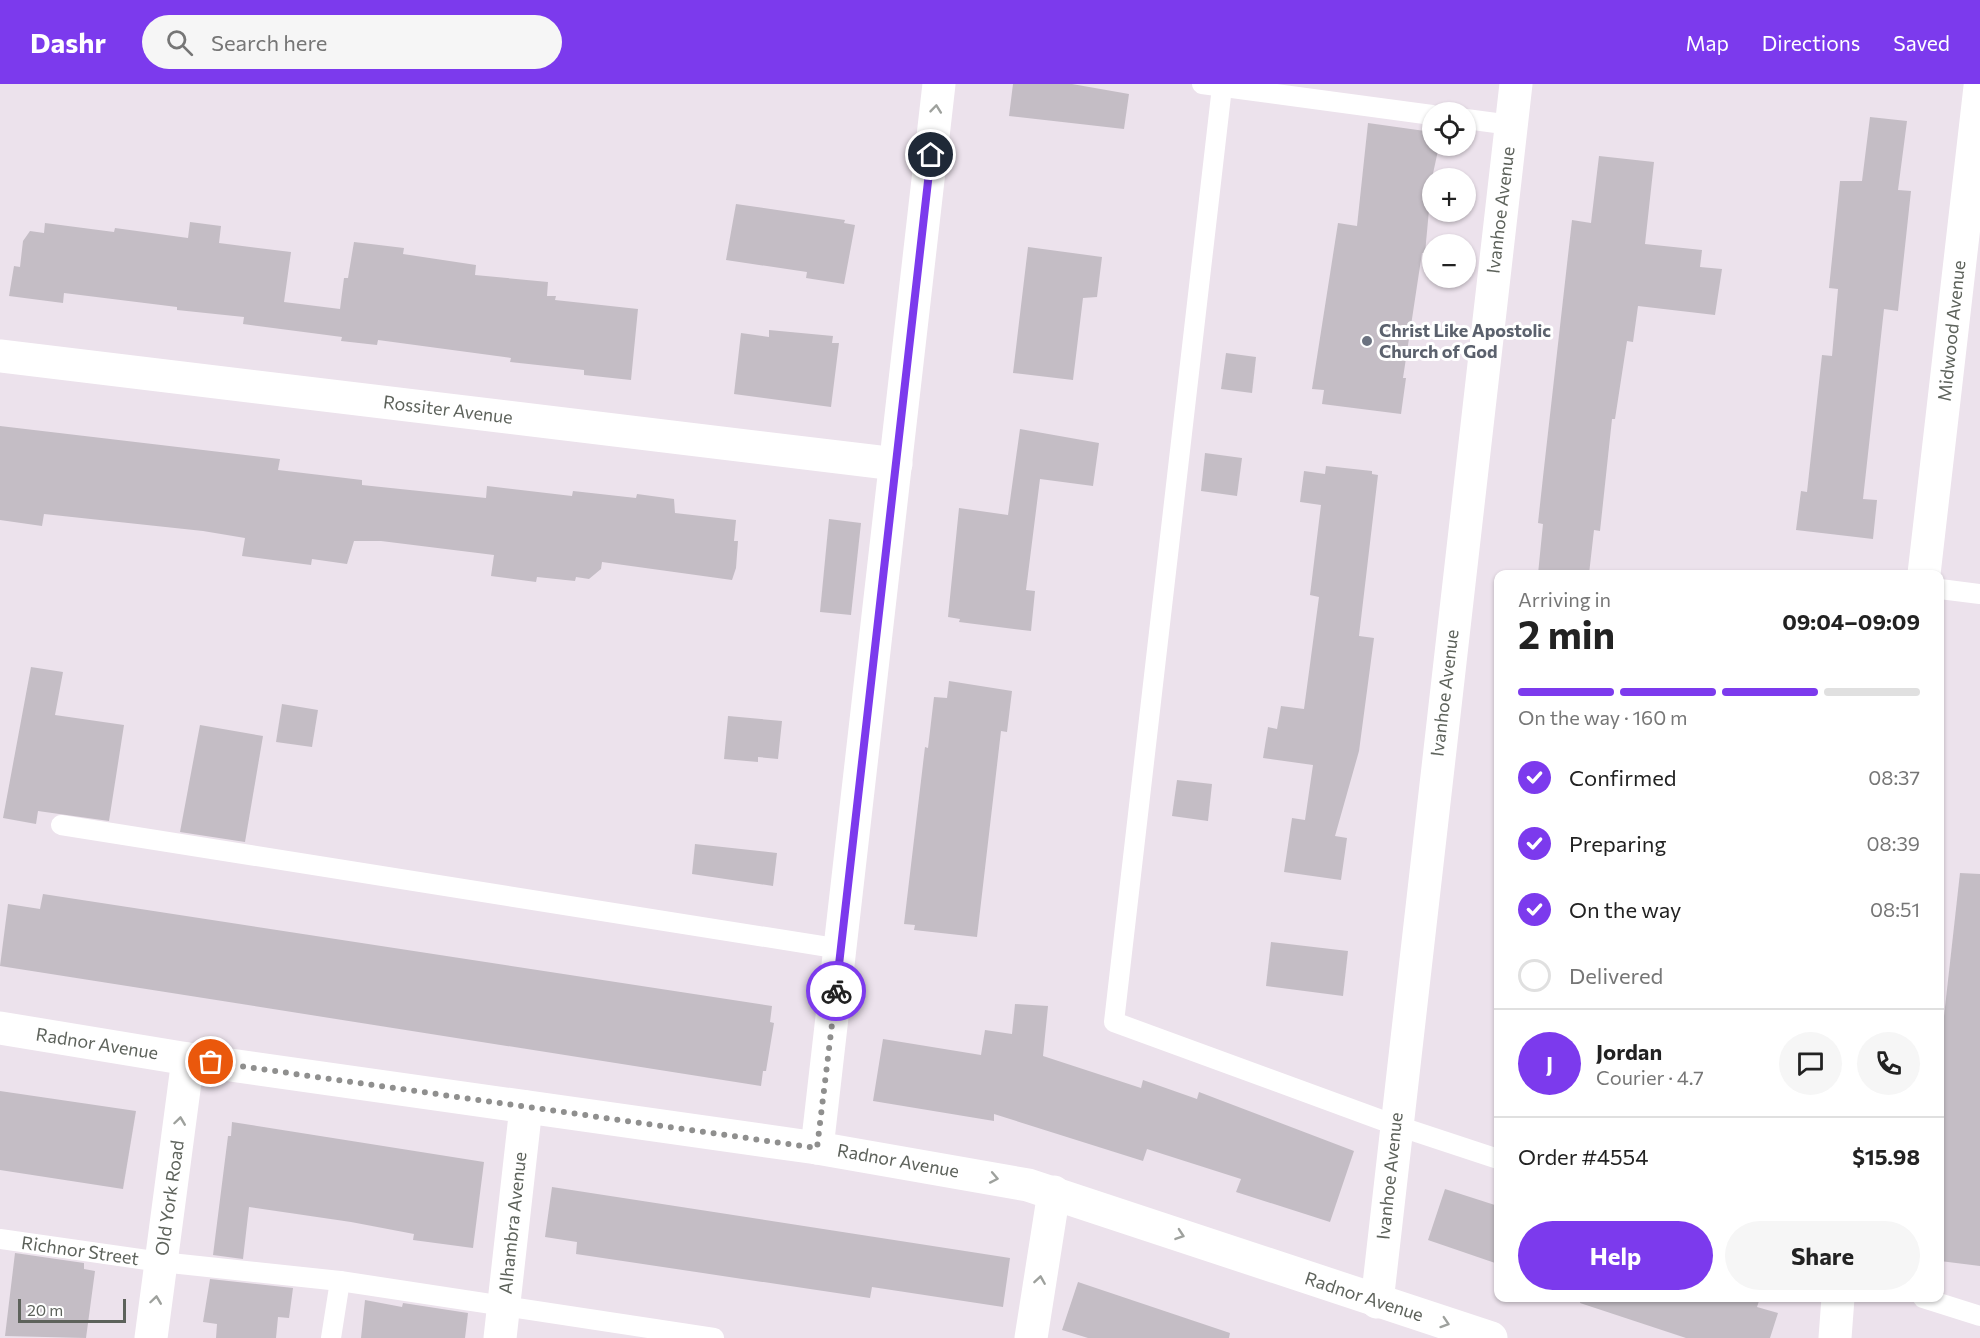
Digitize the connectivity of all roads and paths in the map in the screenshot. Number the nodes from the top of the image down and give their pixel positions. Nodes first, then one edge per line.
1 (939, 84) edge
2 (1516, 84) edge
3 (1212, 85) edge
4 (1980, 87) edge
5 (1422, 114) edge
6 (1476, 120) edge
7 (1511, 125) junction
8 (0, 356) edge
9 (896, 464) junction
10 (1924, 570) edge
11 (1944, 590) edge
12 (1980, 594) edge
13 (61, 825) dead end
14 (841, 949) junction
15 (0, 1028) edge
16 (189, 1059) junction
17 (526, 1107) junction
18 (1395, 1125) junction
19 (817, 1148) junction
20 (1494, 1158) edge
21 (1054, 1192) junction
22 (0, 1239) edge
23 (161, 1262) junction
24 (340, 1281) junction
25 (1377, 1302) junction
26 (1838, 1302) edge
27 (1936, 1302) edge
28 (504, 1304) junction
29 (1980, 1316) edge
30 (151, 1338) edge
31 (331, 1338) edge
32 (500, 1338) edge
33 (714, 1338) edge
34 (1031, 1338) edge
35 (1491, 1338) edge
36 (1835, 1338) edge

9 -> 1 street
2 - 7 street, Ivanhoe Avenue
3 - 5 lane
3 - 18 lane
4 - 10 street, Midwood Avenue
6 - 7 lane
7 - 18 street, Ivanhoe Avenue
8 - 9 street, Rossiter Avenue
9 - 14 street
11 - 12 lane
13 - 14 lane
14 - 19 street
15 - 16 street, Radnor Avenue
16 - 17 street, Radnor Avenue
23 -> 16 street, Old York Road
17 - 19 street, Radnor Avenue
17 - 28 street, Alhambra Avenue
18 - 20 lane
18 - 25 street, Ivanhoe Avenue
19 -> 21 street, Radnor Avenue
21 -> 25 street, Radnor Avenue
34 -> 21 street
22 - 23 lane, Richnor Street
23 - 24 lane, Richnor Street
30 -> 23 street, Old York Road
24 - 28 lane, Richnor Street
24 - 31 lane
25 -> 35 street, Radnor Avenue
26 - 36 street
27 - 29 lane
28 - 32 street, Alhambra Avenue
28 - 33 lane, Richnor Street

